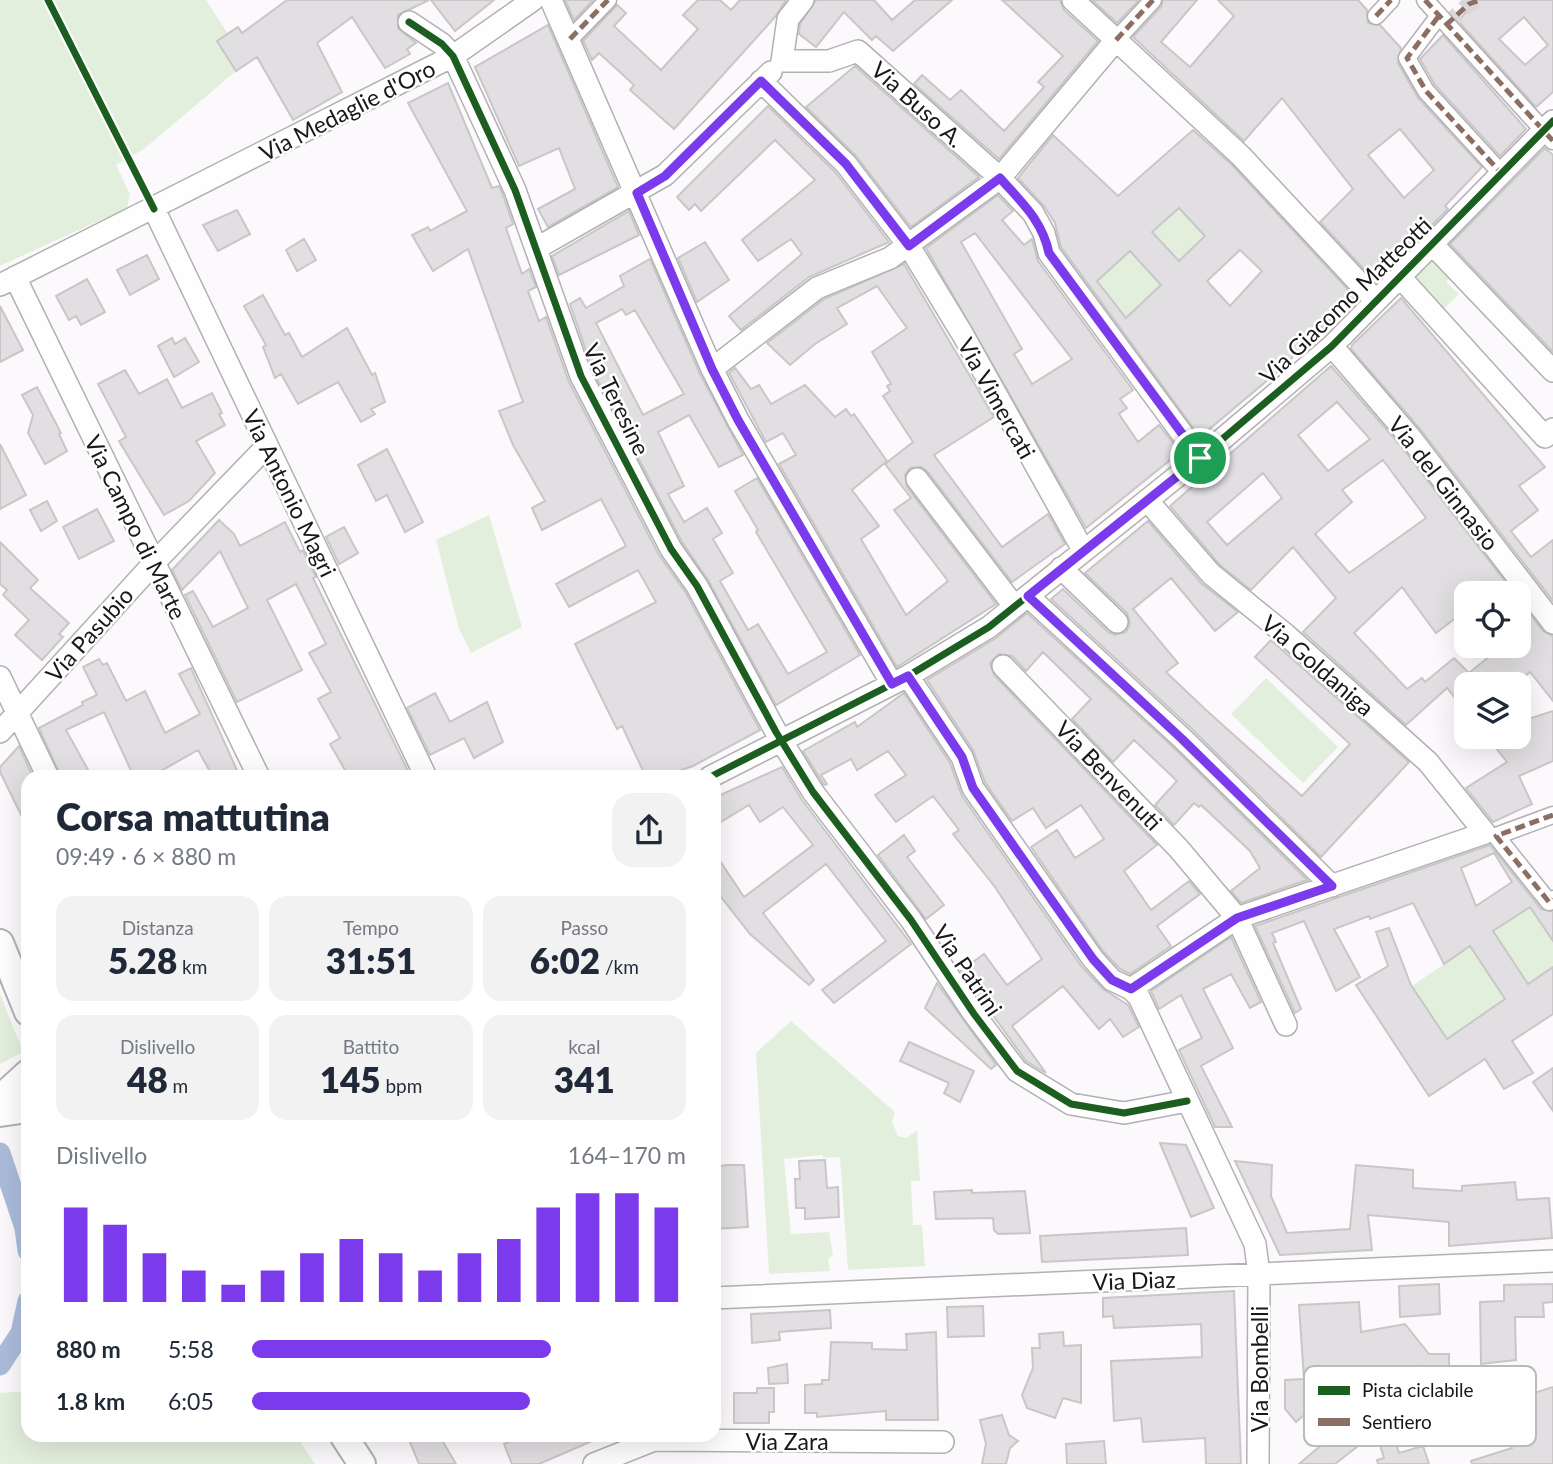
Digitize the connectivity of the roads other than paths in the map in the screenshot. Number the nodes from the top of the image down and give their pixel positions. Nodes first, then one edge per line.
1 (533, 0) edge
2 (551, 0) edge
3 (608, 0) edge
4 (803, 0) edge
5 (1073, 0) edge
6 (1153, 0) edge
7 (1391, 0) edge
8 (1425, 0) edge
9 (1376, 16) dead end
10 (1442, 21) junction
11 (409, 22) dead end
12 (570, 39) junction
13 (1116, 40) junction
14 (453, 56) junction
15 (782, 61) junction
16 (761, 81) junction
17 (1550, 130) edge
18 (1501, 173) junction
19 (1000, 178) junction
20 (637, 193) junction
21 (153, 208) junction
22 (1433, 245) junction
23 (909, 246) junction
24 (537, 248) junction
25 (1401, 278) junction
26 (7, 281) edge
27 (1376, 301) junction
28 (1332, 346) junction
29 (712, 369) junction
30 (1553, 371) edge
31 (1553, 429) edge
32 (267, 446) junction
33 (1200, 458) junction
34 (917, 479) dead end
35 (1147, 500) junction
36 (1083, 550) junction
37 (153, 564) junction
38 (1061, 568) junction
39 (1021, 601) junction
40 (1117, 622) dead end
41 (1553, 622) edge
42 (1003, 666) dead end
43 (0, 677) edge
44 (900, 680) junction
45 (17, 713) junction
46 (0, 732) edge
47 (782, 742) junction
48 (45, 770) edge
49 (256, 770) edge
50 (423, 770) edge
51 (721, 771) edge
52 (1553, 806) edge
53 (1553, 815) edge
54 (1485, 833) junction
55 (1332, 886) junction
56 (1553, 899) edge
57 (1237, 918) junction
58 (0, 943) edge
59 (1131, 989) junction
60 (21, 995) edge
61 (1286, 1025) dead end
62 (21, 1086) edge
63 (1187, 1101) junction
64 (12, 1103) edge
65 (1553, 1262) edge
66 (1259, 1274) junction
67 (721, 1298) edge
68 (721, 1440) edge
69 (348, 1442) edge
70 (649, 1442) edge
71 (943, 1442) dead end
72 (362, 1464) edge
73 (594, 1464) edge
74 (1258, 1464) edge

1 - 14 street, Via Medaglie d'Oro
2 - 12 street
3 - 12 street
4 - 15 street
5 - 13 street
6 - 13 street
7 - 9 street
8 - 10 street
10 - 17 street
10 - 18 street
11 - 14 street
12 - 20 street
13 - 19 street
13 - 27 street
14 - 21 street, Via Medaglie d'Oro
14 - 24 street, Via Teresine
15 - 16 street
15 - 19 street, Via Buso A.
16 - 20 street
16 - 23 street, Via Vimercati
17 - 18 street, Via Giacomo Matteotti
18 - 22 street, Via Giacomo Matteotti
19 - 23 street
19 - 33 street
20 - 24 street
20 - 29 street
21 - 26 street, Via Medaglie d'Oro
21 - 32 street, Via Antonio Magri
22 - 25 street, Via Giacomo Matteotti
22 - 30 street
23 - 29 street
23 - 36 street, Via Vimercati
24 - 47 street, Via Teresine
25 - 27 street, Via Giacomo Matteotti
25 - 31 street
26 - 37 street, Via Campo di Marte
27 - 28 street, Via Giacomo Matteotti
28 - 33 street, Via Giacomo Matteotti
28 - 41 street, Via del Ginnasio
29 - 44 street
32 - 37 street, Via Pasubio
32 - 50 street, Via Antonio Magri
33 - 35 street, Via Giacomo Matteotti
34 - 39 street
35 - 36 street, Via Giacomo Matteotti
35 - 54 street, Via Goldaniga
36 - 38 street, Via Giacomo Matteotti
37 - 45 street, Via Pasubio
37 - 49 street, Via Campo di Marte
38 - 39 street, Via Giacomo Matteotti
38 - 40 street
39 - 44 street, Via Giacomo Matteotti
39 - 55 street
42 - 57 street, Via Benvenuti
43 - 45 street
44 - 47 street, Via Giacomo Matteotti
44 - 59 street
45 - 46 street, Via Pasubio
45 - 48 street
47 - 51 street, Via Giacomo Matteotti
47 - 63 street, Via Patrini
52 - 54 street
53 - 56 street
54 - 55 street
55 - 57 street
57 - 59 street
57 - 61 street, Via Benvenuti
58 - 60 street
59 - 63 street, Via Bombelli
62 - 64 street
63 - 66 street, Via Bombelli
65 - 66 street, Via Diaz
66 - 67 street, Via Diaz
66 - 74 street, Via Bombelli
68 - 71 street, Via Zara
69 - 72 street
70 - 73 street, Via Zara

